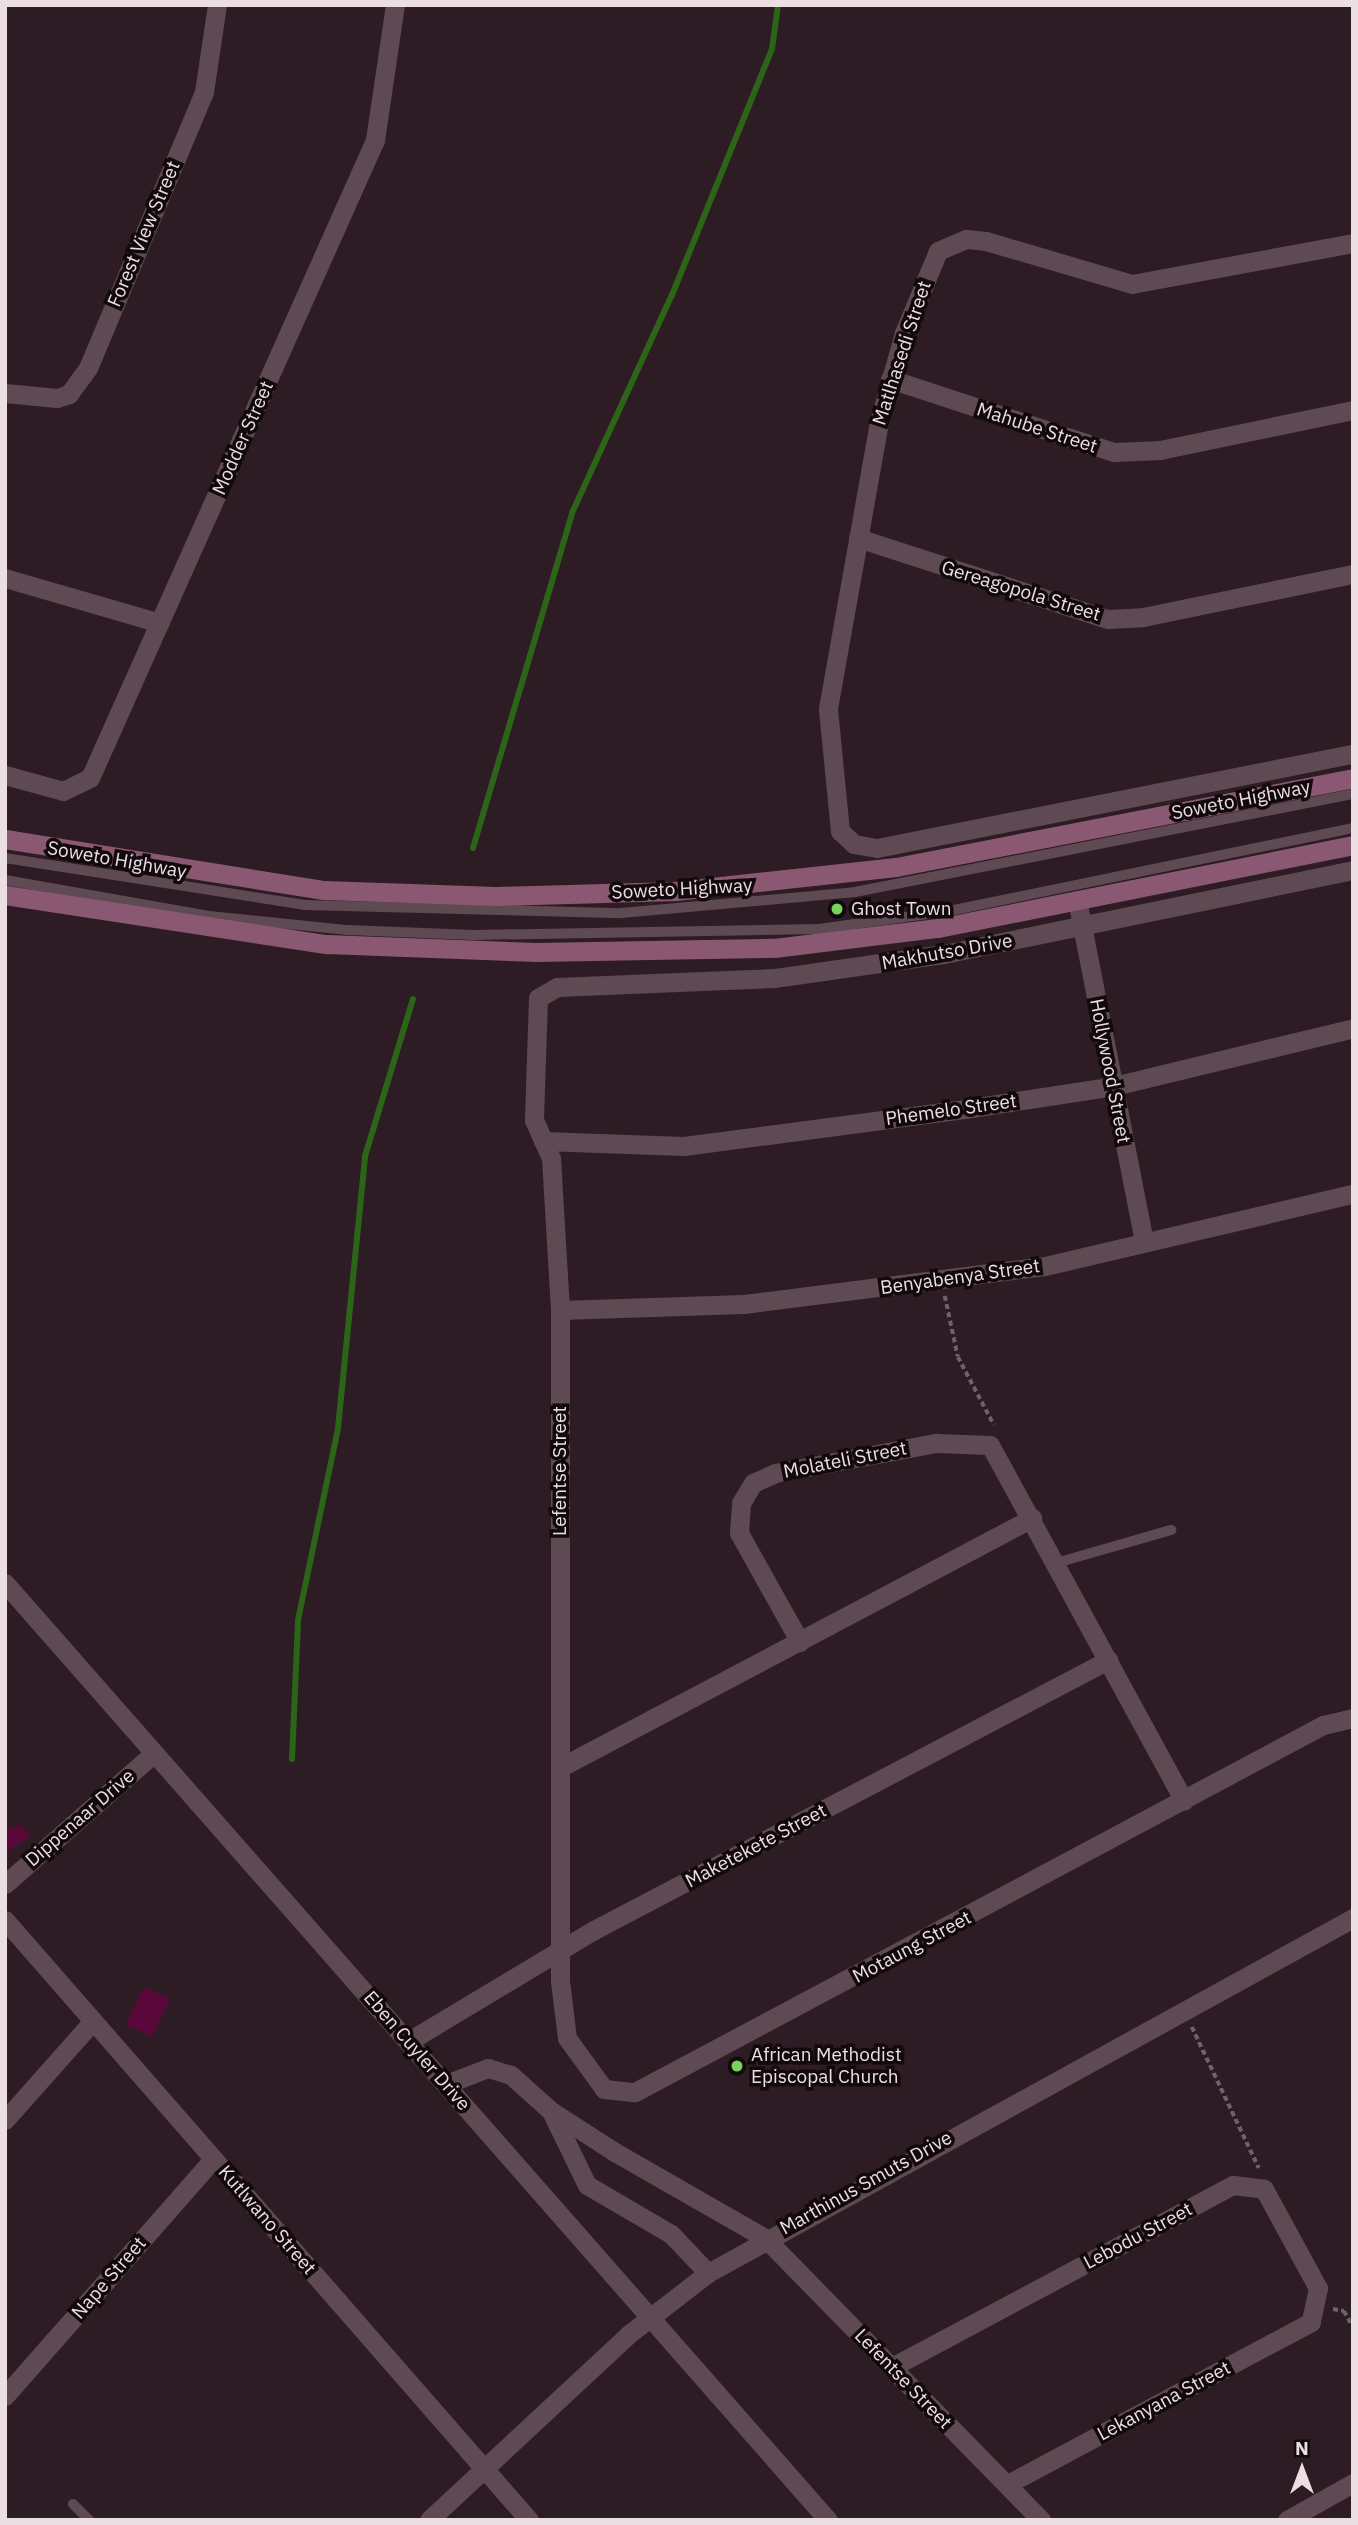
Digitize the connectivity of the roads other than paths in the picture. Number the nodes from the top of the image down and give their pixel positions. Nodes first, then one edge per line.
1 (217, 5) edge
2 (395, 5) edge
3 (1353, 243) edge
4 (890, 379) junction
5 (5, 393) edge
6 (1353, 410) edge
7 (858, 538) junction
8 (1353, 574) edge
9 (5, 578) edge
10 (160, 624) junction
11 (1353, 754) edge
12 (5, 775) edge
13 (1353, 778) edge
14 (1353, 794) edge
15 (1353, 828) edge
16 (5, 839) edge
17 (1353, 845) edge
18 (5, 858) edge
19 (1353, 870) edge
20 (5, 880) edge
21 (5, 895) edge
22 (1077, 900) junction
23 (1082, 925) junction
24 (538, 998) joint
25 (1353, 1028) edge
26 (1114, 1086) junction
27 (543, 1141) junction
28 (1353, 1194) edge
29 (1144, 1243) junction
30 (560, 1310) junction
31 (1032, 1518) junction
32 (1171, 1531) dead end
33 (1056, 1563) junction
34 (5, 1583) edge
35 (800, 1642) junction
36 (1108, 1660) junction
37 (1353, 1718) edge
38 (155, 1753) junction
39 (561, 1767) junction
40 (1184, 1801) junction
41 (5, 1884) edge
42 (1353, 1918) edge
43 (5, 1920) edge
44 (560, 1949) junction
45 (91, 2022) junction
46 (409, 2041) junction
47 (446, 2084) junction
48 (551, 2111) junction
49 (5, 2120) edge
50 (214, 2159) junction
51 (1256, 2183) joint
52 (765, 2238) junction
53 (708, 2273) junction
54 (650, 2317) junction
55 (892, 2367) junction
56 (5, 2396) edge
57 (485, 2469) junction
58 (1353, 2483) edge
59 (1007, 2484) junction
60 (73, 2504) dead end
61 (89, 2520) edge
62 (429, 2520) edge
63 (530, 2520) edge
64 (828, 2520) edge
65 (1041, 2520) edge
66 (1287, 2520) edge

1 - 5 street, Forest View Street
2 - 10 street, Modder Street
3 - 4 street, Matlhasedi Street
4 - 6 street, Mahube Street
4 - 7 street, Matlhasedi Street
7 - 8 street, Gereagopola Street
7 - 11 street, Matlhasedi Street
9 - 10 street
10 - 12 street, Modder Street
13 - 16 main road, Soweto Highway
14 - 18 lane, Soweto Highway
15 - 20 lane, Soweto Highway
17 - 22 main road
19 - 23 street, Makhutso Drive
21 - 22 main road
22 - 23 street, Hollywood Street
23 - 24 street, Makhutso Drive
23 - 26 street, Hollywood Street
24 - 27 street, Lefentse Street
25 - 26 street, Phemelo Street
26 - 27 street, Phemelo Street
26 - 29 street, Hollywood Street
27 - 30 street, Lefentse Street
28 - 29 street, Benyabenya Street
29 - 30 street, Benyabenya Street
30 - 39 street, Lefentse Street
31 - 33 street
31 - 35 street
31 - 35 street, Molateli Street
32 - 33 lane
33 - 36 street
34 - 38 street, Eben Cuyler Drive
35 - 39 street
36 - 40 street
36 - 44 street, Maketekete Street
37 - 40 street, Motaung Street
38 - 41 street, Dippenaar Drive
38 - 46 street, Eben Cuyler Drive
39 - 44 street, Lefentse Street
40 - 44 street, Motaung Street
42 - 52 street, Marthinus Smuts Drive
43 - 45 street, Kutlwano Street
44 - 46 street, Maketekete Street
45 - 49 street
45 - 50 street, Kutlwano Street
46 - 47 street, Eben Cuyler Drive
47 - 48 street
47 - 54 street, Eben Cuyler Drive
48 - 52 street, Lefentse Street
48 - 53 street
50 - 56 street, Nape Street
50 - 57 street, Kutlwano Street
51 - 55 street, Lebodu Street
51 - 59 street, Lekanyana Street
52 - 53 street, Marthinus Smuts Drive
52 - 55 street, Lefentse Street
53 - 54 street, Marthinus Smuts Drive
54 - 57 street, Marthinus Smuts Drive
54 - 64 street, Eben Cuyler Drive
55 - 59 street, Lefentse Street
57 - 62 street, Marthinus Smuts Drive
57 - 63 street, Kutlwano Street
58 - 66 street
59 - 65 street, Lefentse Street
60 - 61 lane

